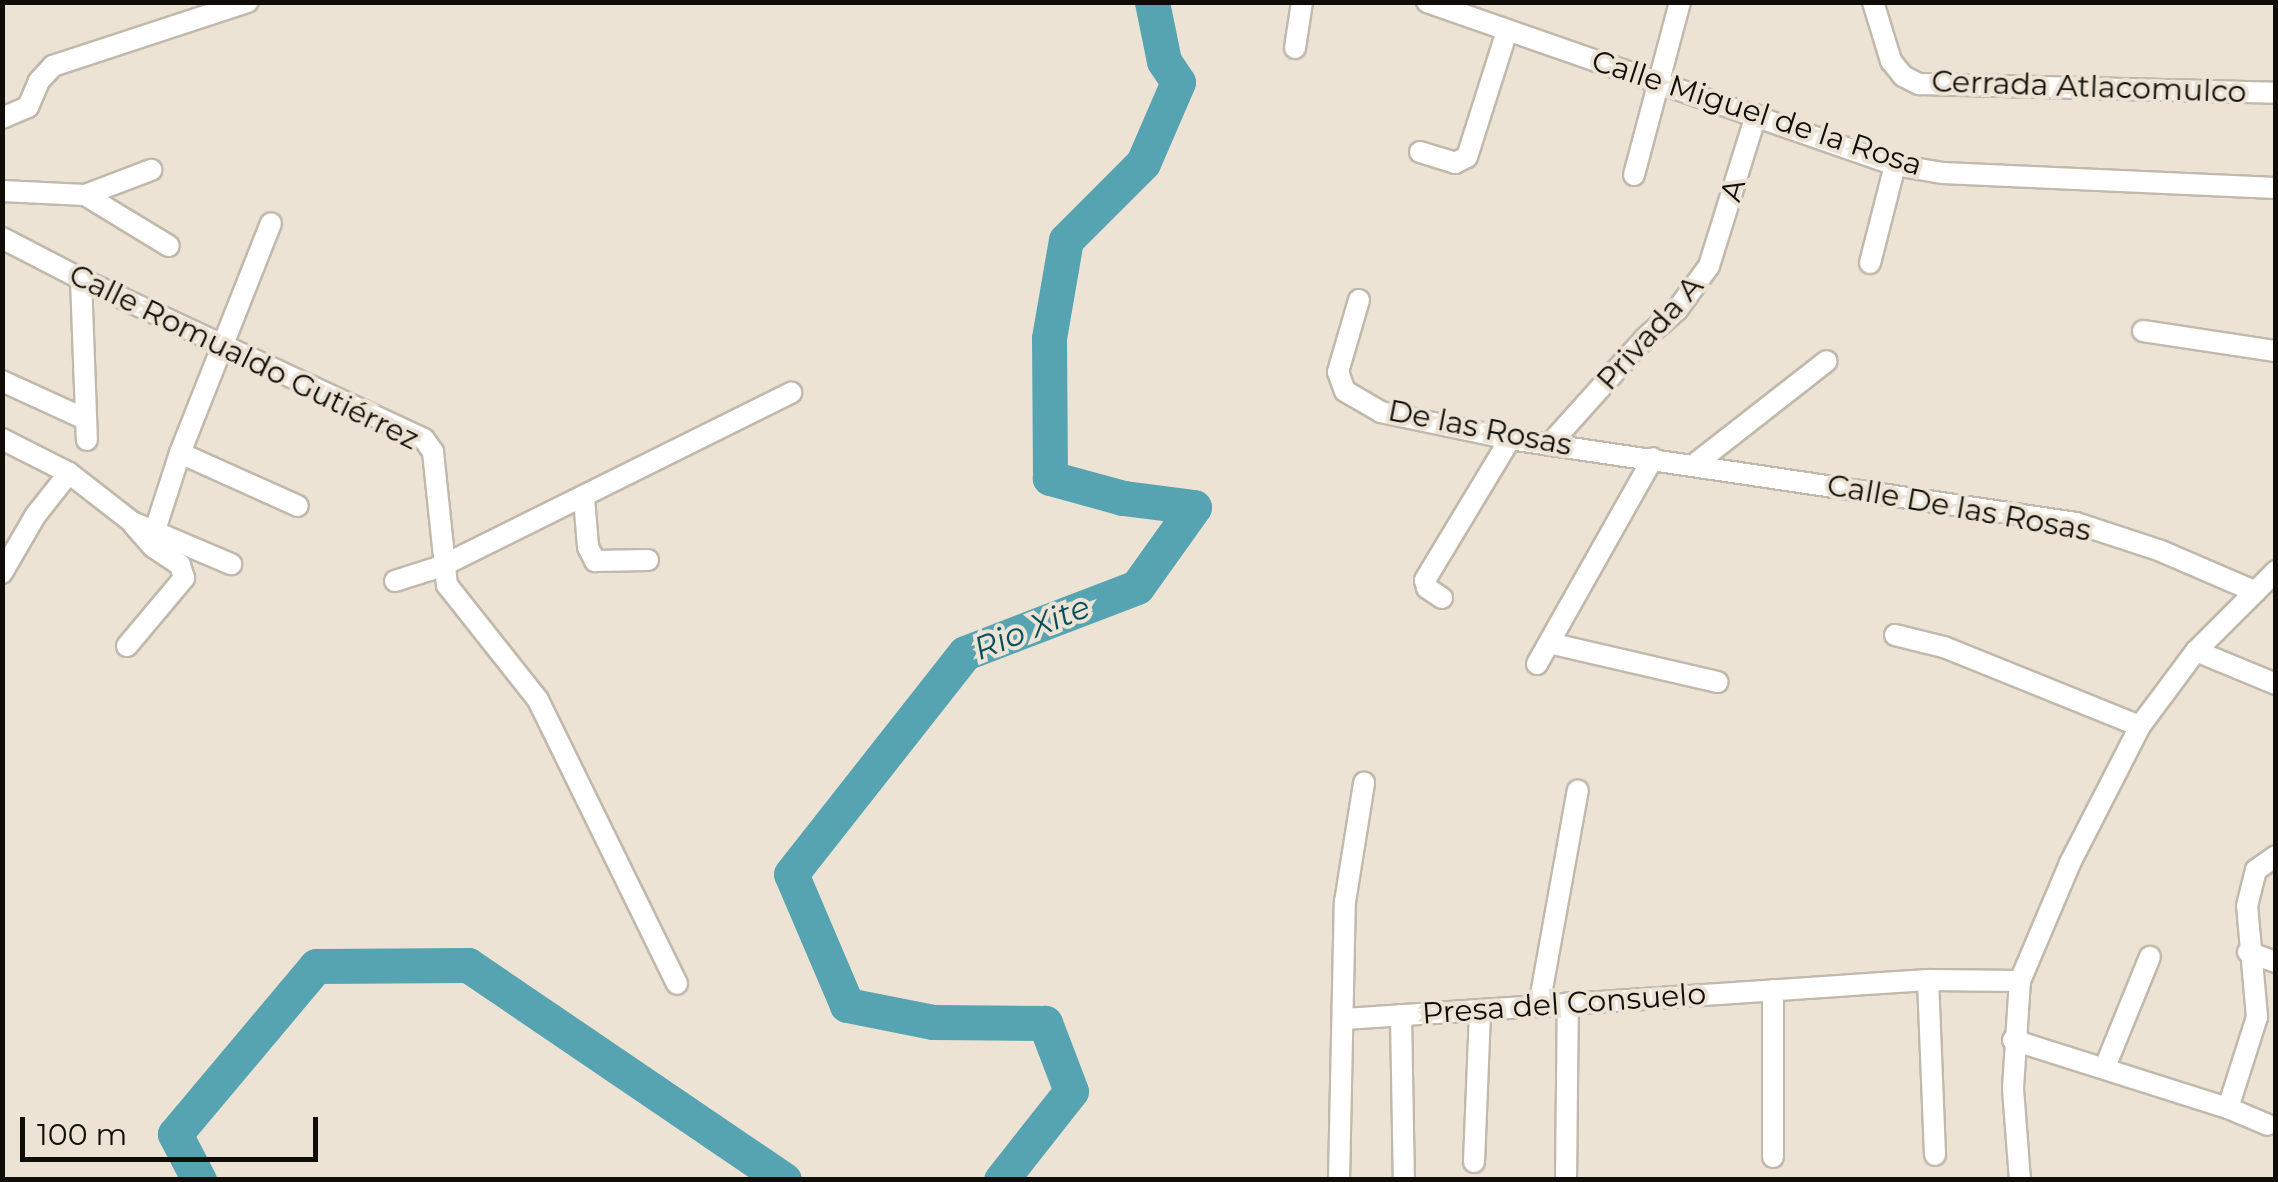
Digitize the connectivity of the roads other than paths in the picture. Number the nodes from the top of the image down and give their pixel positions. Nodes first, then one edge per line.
1 (248, 2) edge
2 (1302, 2) edge
3 (1427, 2) edge
4 (1680, 2) edge
5 (1873, 2) edge
6 (1453, 6) edge
7 (1508, 31) junction
8 (1295, 48) dead end
9 (1659, 82) junction
10 (2276, 93) edge
11 (1756, 115) junction
12 (2, 118) edge
13 (1420, 152) dead end
14 (1895, 164) junction
15 (151, 170) dead end
16 (1634, 175) dead end
17 (2276, 188) edge
18 (2, 190) edge
19 (85, 195) junction
20 (272, 223) dead end
21 (2, 238) edge
22 (169, 246) dead end
23 (1870, 263) dead end
24 (1709, 266) joint
25 (81, 280) junction
26 (1359, 300) dead end
27 (2144, 331) dead end
28 (226, 346) junction
29 (2276, 352) edge
30 (1827, 361) dead end
31 (2, 381) edge
32 (792, 393) dead end
33 (1510, 438) junction
34 (2, 439) edge
35 (1550, 444) junction
36 (180, 452) junction
37 (1654, 458) junction
38 (1696, 464) junction
39 (69, 473) junction
40 (584, 498) junction
41 (298, 506) dead end
42 (132, 522) junction
43 (155, 530) junction
44 (648, 560) dead end
45 (231, 564) dead end
46 (442, 566) junction
47 (2276, 572) edge
48 (2, 573) edge
49 (395, 581) dead end
50 (2256, 592) junction
51 (1442, 598) dead end
52 (1895, 635) dead end
53 (1549, 642) junction
54 (126, 646) dead end
55 (2196, 651) junction
56 (1537, 664) dead end
57 (1718, 682) dead end
58 (2276, 684) edge
59 (2140, 726) junction
60 (1364, 784) dead end
61 (1578, 790) dead end
62 (2276, 856) edge
63 (2248, 952) junction
64 (2150, 957) dead end
65 (2276, 962) edge
66 (1928, 980) junction
67 (2020, 981) junction
68 (677, 984) dead end
69 (1773, 990) junction
70 (1568, 1004) junction
71 (1539, 1006) junction
72 (1480, 1010) junction
73 (1401, 1014) junction
74 (1345, 1019) junction
75 (2013, 1040) junction
76 (2105, 1067) junction
77 (2228, 1108) junction
78 (2268, 1125) dead end
79 (1935, 1155) dead end
80 (1772, 1157) dead end
81 (1474, 1162) dead end
82 (1339, 1180) edge
83 (1404, 1180) edge
84 (1566, 1180) edge
85 (2020, 1180) edge

1 - 12 street
2 - 8 street
3 - 6 street, Calle Miguel de la Rosa
4 - 9 street
5 - 10 street, Cerrada Atlacomulco
6 - 7 street, Calle Miguel de la Rosa
7 - 9 street, Calle Miguel de la Rosa
7 - 13 street
9 - 11 street, Calle Miguel de la Rosa
9 - 16 street
11 - 14 street, Calle Miguel de la Rosa
11 - 24 street, A
14 - 17 street, Calle Miguel de la Rosa
14 - 23 street
15 - 19 street
18 - 19 street
19 - 22 street
20 - 28 street
21 - 25 street, Calle Romualdo Gutiérrez
24 - 35 street, Privada A
25 - 28 street, Calle Romualdo Gutiérrez
25 - 31 street
26 - 33 street, De las Rosas
27 - 29 street
28 - 36 street
28 - 46 street, Calle Romualdo Gutiérrez
30 - 38 street
32 - 40 street
33 - 35 street, De las Rosas
33 - 51 street
34 - 39 street
35 - 37 street, De las Rosas
36 - 41 street
36 - 43 street
37 - 38 street, Calle De las Rosas
37 - 53 street
38 - 50 street, Calle De las Rosas
39 - 42 street
39 - 48 street
40 - 44 street
40 - 46 street
42 - 43 street
42 - 54 street
43 - 45 street
46 - 49 street
46 - 68 street, Calle Romualdo Gutiérrez
47 - 50 street
50 - 55 street
52 - 59 street
53 - 56 street
53 - 57 street
55 - 58 street
55 - 59 street
59 - 67 street
60 - 74 street
61 - 71 street
62 - 63 street
63 - 65 street
63 - 77 street
64 - 76 street
66 - 67 street, Presa del Consuelo
66 - 69 street, Presa del Consuelo
66 - 79 street
67 - 75 street
69 - 70 street, Presa del Consuelo
69 - 80 street
70 - 71 street, Presa del Consuelo
70 - 84 street
71 - 72 street, Presa del Consuelo
72 - 73 street, Presa del Consuelo
72 - 81 street
73 - 74 street, Presa del Consuelo
73 - 83 street
74 - 82 street
75 - 76 street
75 - 85 street
76 - 77 street
77 - 78 street

